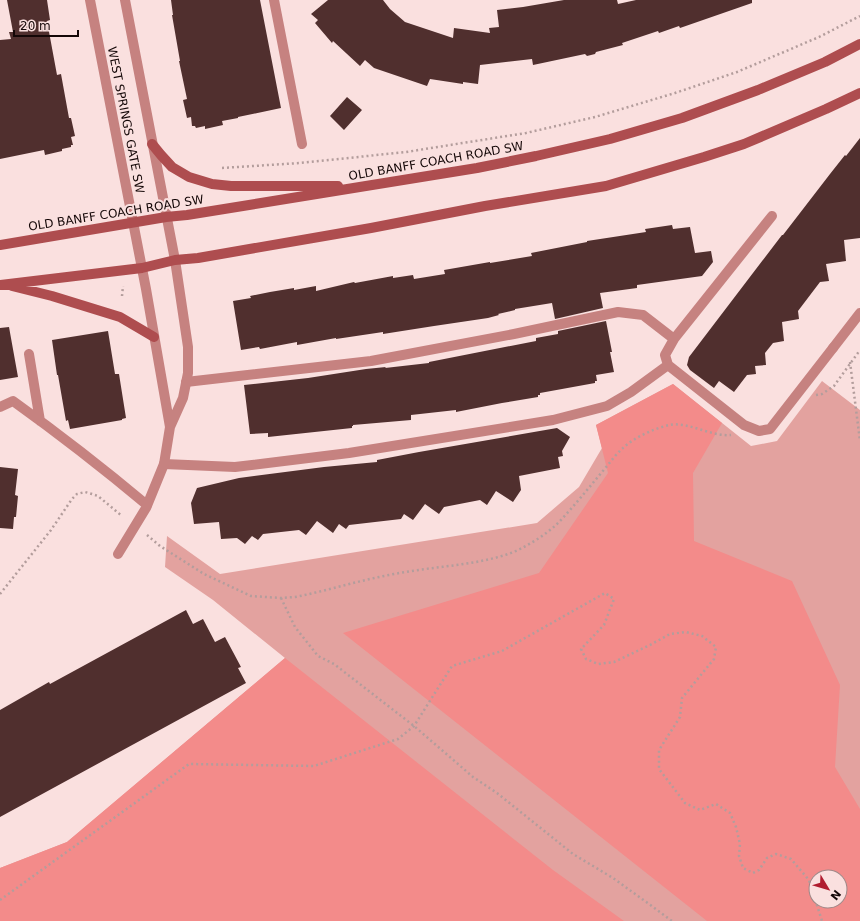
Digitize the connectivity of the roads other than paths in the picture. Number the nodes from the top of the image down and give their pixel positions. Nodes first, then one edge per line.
1 (90, 0) edge
2 (125, 0) edge
3 (274, 0) edge
4 (860, 44) edge
5 (860, 93) edge
6 (152, 144) junction
7 (302, 144) dead end
8 (368, 186) junction
9 (772, 216) dead end
10 (166, 217) junction
11 (133, 222) junction
12 (0, 245) edge
13 (175, 260) junction
14 (142, 268) junction
15 (3, 285) edge
16 (860, 313) edge
17 (154, 337) junction
18 (674, 339) junction
19 (29, 354) dead end
20 (668, 365) junction
21 (186, 382) junction
22 (0, 407) edge
23 (40, 421) junction
24 (170, 427) junction
25 (164, 464) junction
26 (147, 505) junction
27 (118, 554) dead end

1 - 11 street, WEST SPRINGS GATE SW
2 - 6 street, WEST SPRINGS GATE SW
3 - 7 street
4 - 8 main road, OLD BANFF COACH ROAD SW
5 - 13 main road
6 - 8 main road
6 - 10 street, WEST SPRINGS GATE SW
8 - 10 main road, OLD BANFF COACH ROAD SW
9 - 18 street
10 - 11 main road, OLD BANFF COACH ROAD SW
10 - 13 street, WEST SPRINGS GATE SW
11 - 12 main road, OLD BANFF COACH ROAD SW
11 - 14 street, WEST SPRINGS GATE SW
13 - 14 main road
13 - 21 street, WEST SPRINGS GATE SW
14 - 15 main road
14 - 17 street, WEST SPRINGS GATE SW
15 - 17 main road
16 - 20 street
17 - 24 street, WEST SPRINGS GATE SW
18 - 20 street
18 - 21 street
19 - 23 street
20 - 25 street
21 - 24 street, WEST SPRINGS GATE SW
22 - 23 street
23 - 26 street
24 - 25 street
25 - 26 street
26 - 27 street

